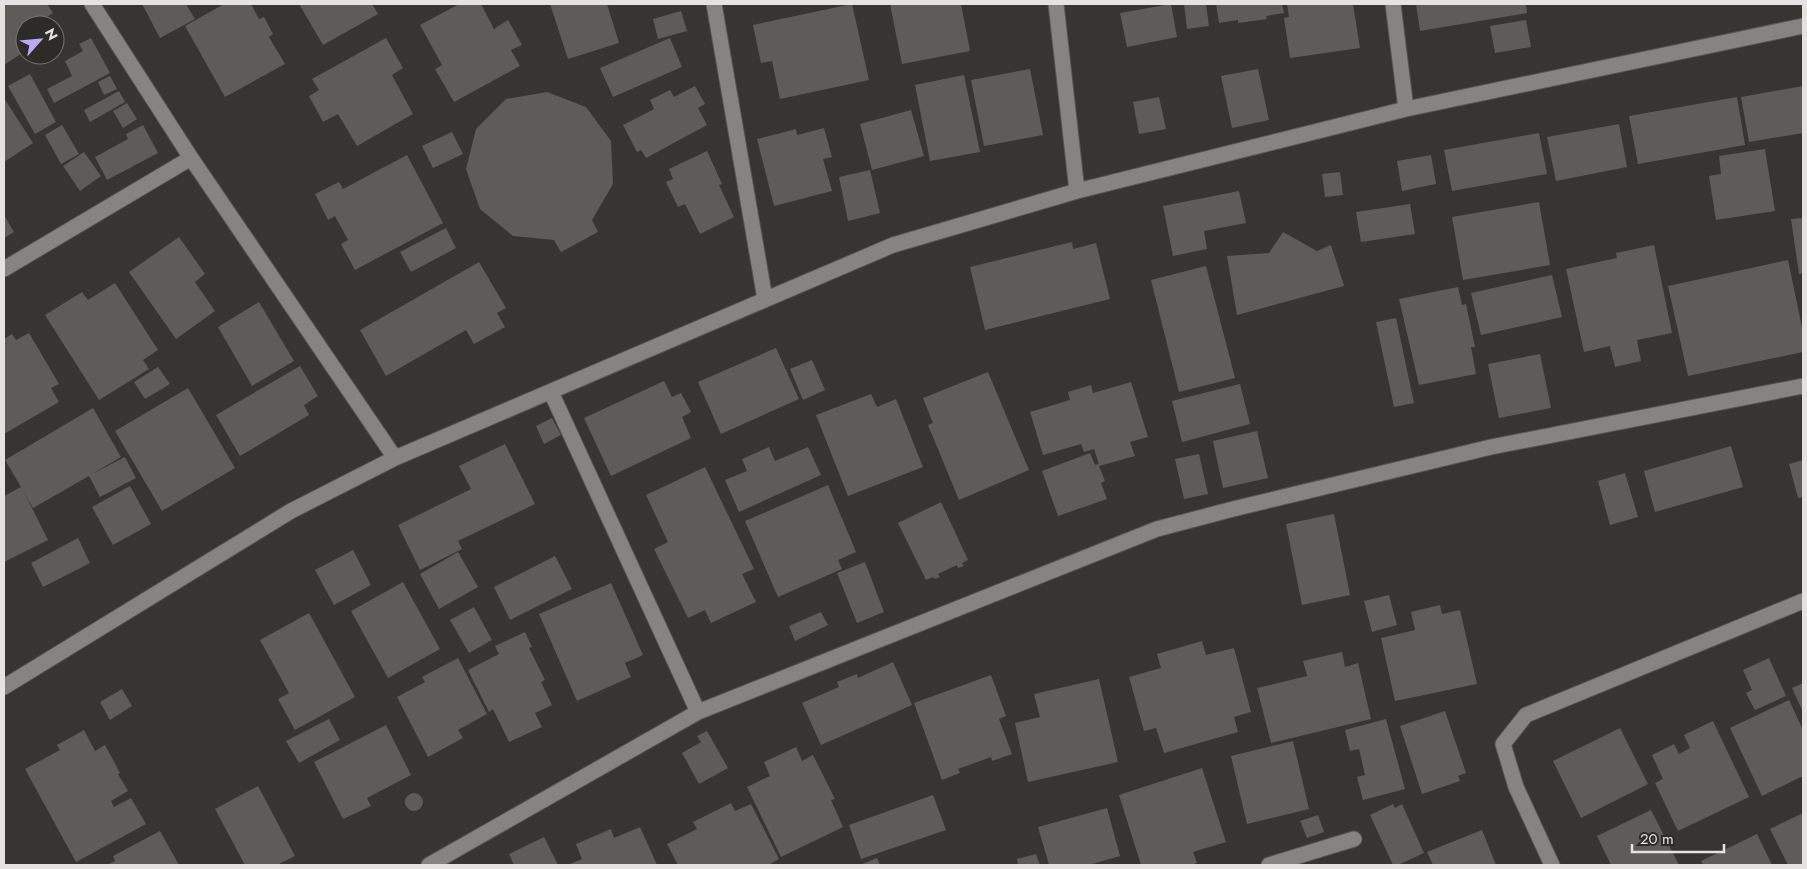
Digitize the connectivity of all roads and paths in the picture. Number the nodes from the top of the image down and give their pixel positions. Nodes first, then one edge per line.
1 (92, 4) edge
2 (714, 4) edge
3 (1056, 4) edge
4 (1393, 4) edge
5 (1803, 26) edge
6 (1406, 110) junction
7 (192, 158) junction
8 (1077, 191) junction
9 (4, 269) edge
10 (766, 299) junction
11 (1803, 386) edge
12 (551, 392) junction
13 (395, 458) junction
14 (1803, 601) edge
15 (4, 687) edge
16 (698, 712) junction
17 (1354, 839) dead end
18 (429, 865) edge
19 (1269, 865) edge
20 (1552, 865) edge

1 - 7 street
2 - 10 street
3 - 8 street
4 - 6 street
5 - 6 street
6 - 8 street
7 - 9 street
7 - 13 street
8 - 10 street
10 - 12 street
11 - 16 street
12 - 13 street
12 - 16 street
13 - 15 street
14 - 20 street
16 - 18 street
17 - 19 street

